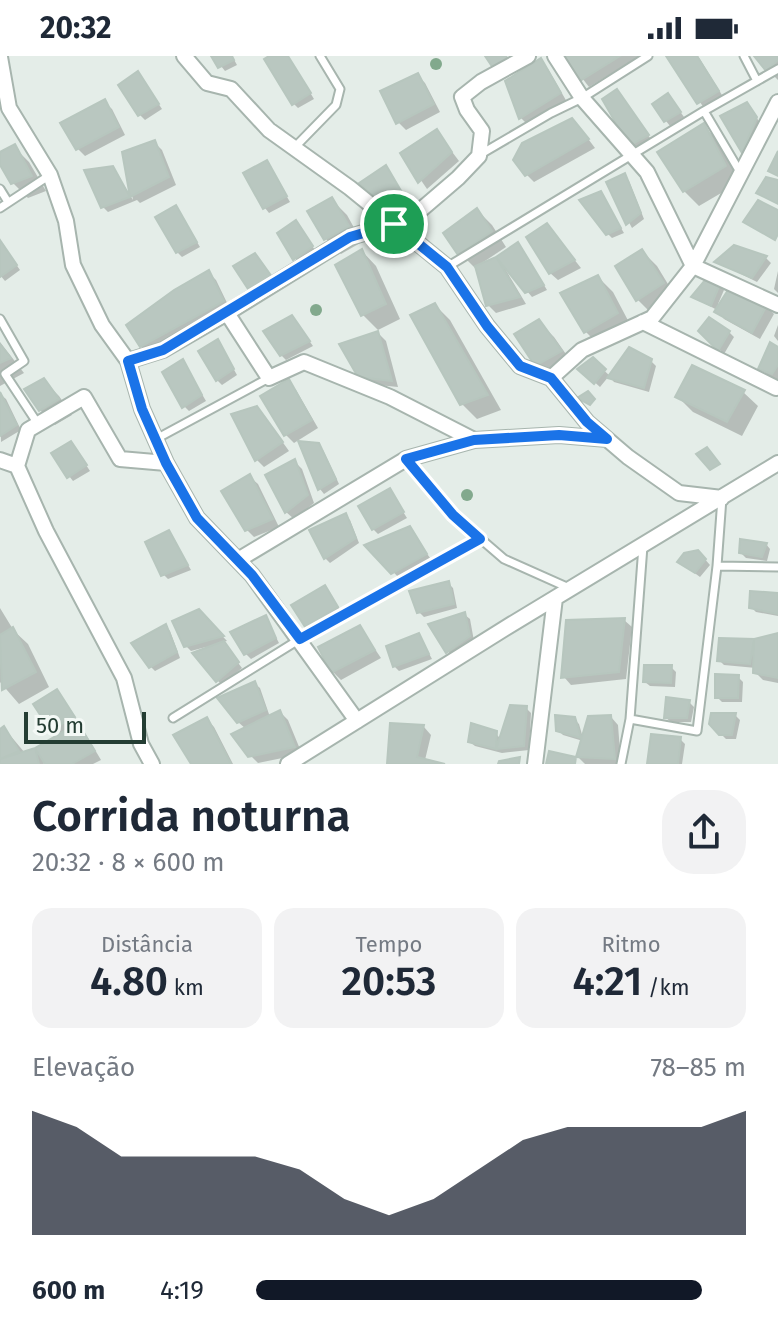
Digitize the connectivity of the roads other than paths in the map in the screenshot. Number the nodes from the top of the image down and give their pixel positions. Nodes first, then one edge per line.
1 (184, 56) edge
2 (320, 56) edge
3 (528, 56) edge
4 (555, 56) edge
5 (648, 56) edge
6 (744, 56) edge
7 (0, 57) edge
8 (778, 69) edge
9 (757, 81) junction
10 (582, 98) junction
11 (778, 102) edge
12 (704, 111) junction
13 (293, 148) junction
14 (632, 155) junction
15 (479, 156) junction
16 (741, 174) junction
17 (50, 175) junction
18 (0, 189) edge
19 (8, 202) junction
20 (0, 208) edge
21 (394, 224) junction
22 (693, 266) junction
23 (447, 267) junction
24 (778, 305) edge
25 (227, 313) junction
26 (0, 319) edge
27 (643, 322) junction
28 (128, 361) junction
29 (269, 378) junction
30 (551, 378) junction
31 (777, 387) edge
32 (38, 424) junction
33 (156, 439) junction
34 (607, 439) junction
35 (474, 440) junction
36 (406, 459) junction
37 (0, 460) edge
38 (166, 463) junction
39 (778, 463) edge
40 (17, 466) junction
41 (722, 498) junction
42 (480, 539) junction
43 (643, 545) junction
44 (238, 560) junction
45 (717, 566) junction
46 (778, 567) edge
47 (572, 588) junction
48 (555, 598) junction
49 (300, 639) junction
50 (173, 718) dead end
51 (630, 719) junction
52 (357, 721) junction
53 (152, 764) edge
54 (288, 764) edge
55 (535, 764) edge
56 (621, 764) edge

1 - 13 street
2 - 13 lane
3 - 15 street
4 - 10 street
5 - 10 lane
6 - 9 lane
7 - 17 street
8 - 9 lane
9 - 12 lane
10 - 14 street
10 - 15 lane
11 - 16 street
12 - 14 lane
12 - 16 lane
13 - 21 street
14 - 22 street
14 - 23 lane
15 - 21 street
16 - 22 street
17 - 19 lane
17 - 28 street
18 - 19 lane
19 - 20 lane
21 - 23 street
21 - 25 street
22 - 24 street
22 - 27 street
23 - 30 street
25 - 28 street
25 - 29 street
26 - 32 lane
27 - 30 street
27 - 31 street
28 - 33 street
29 - 33 lane
29 - 35 street
30 - 34 street
32 - 38 street
32 - 40 street
33 - 38 street
34 - 35 street
34 - 41 street
35 - 36 street
36 - 42 lane
36 - 44 street
37 - 40 street
38 - 44 street
39 - 41 street
40 - 53 street
41 - 43 street
41 - 45 lane
42 - 47 lane
42 - 49 lane
43 - 47 street
43 - 51 lane
44 - 49 street
45 - 46 lane
45 - 51 lane
47 - 48 street
48 - 52 street
48 - 55 street
49 - 50 lane
49 - 52 street
51 - 56 lane
52 - 54 street

